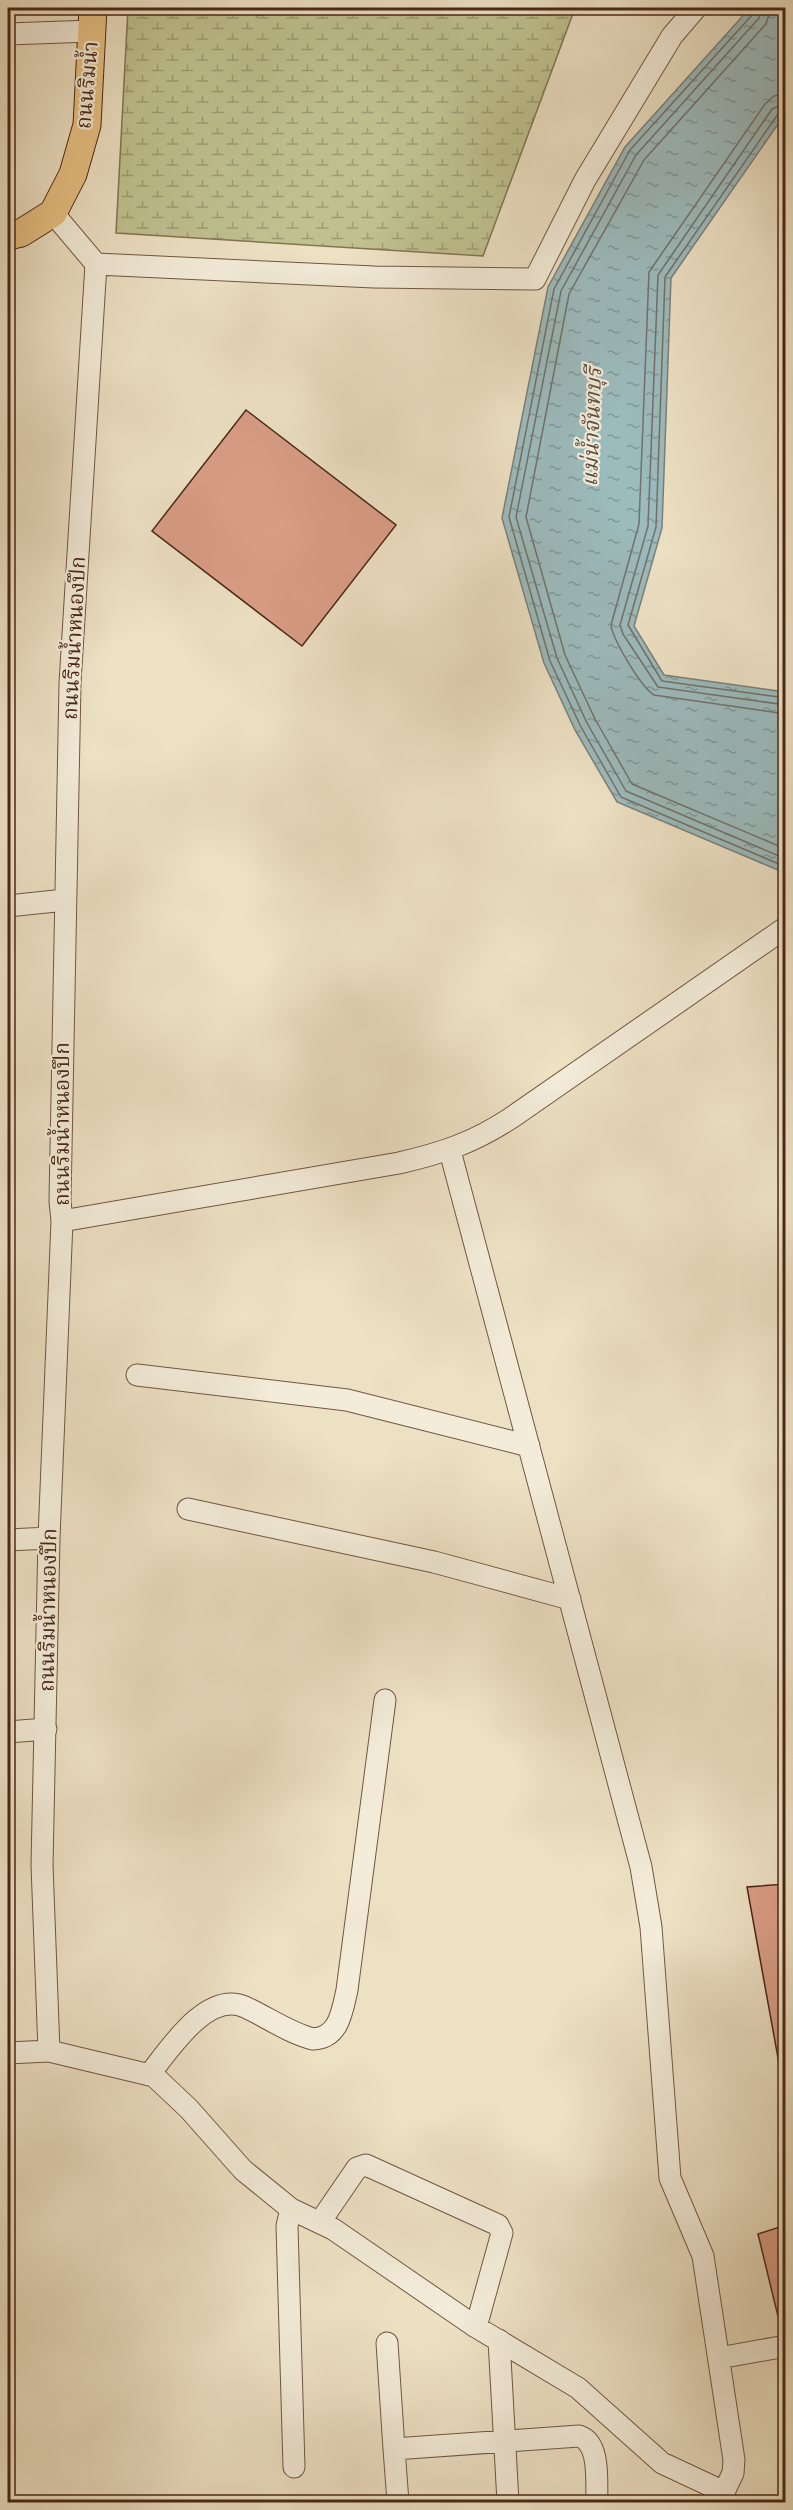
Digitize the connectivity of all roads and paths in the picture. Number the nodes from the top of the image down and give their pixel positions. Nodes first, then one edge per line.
1 (696, 8) edge
2 (93, 19) edge
3 (8, 33) edge
4 (53, 213) junction
5 (8, 237) edge
6 (96, 264) junction
7 (65, 900) junction
8 (8, 906) edge
9 (785, 928) edge
10 (450, 1150) junction
11 (62, 1221) junction
12 (137, 1375) dead end
13 (529, 1446) junction
14 (188, 1509) dead end
15 (49, 1539) junction
16 (8, 1540) edge
17 (570, 1599) junction
18 (384, 1700) dead end
19 (46, 1729) junction
20 (8, 1732) edge
21 (49, 2051) junction
22 (8, 2053) edge
23 (149, 2074) junction
24 (291, 2209) junction
25 (320, 2222) junction
26 (476, 2327) junction
27 (499, 2340) junction
28 (387, 2343) dead end
29 (786, 2346) edge
30 (719, 2358) junction
31 (504, 2441) junction
32 (394, 2449) junction
33 (294, 2467) dead end
34 (725, 2497) edge
35 (398, 2502) edge
36 (508, 2502) edge
37 (597, 2502) edge

1 - 6 street
2 - 3 street
2 - 4 main road, ถนนริมน้ำ
4 - 5 main road
4 - 6 street
6 - 7 street, ถนนริมน้ำหนองปึก
7 - 8 street
7 - 11 street, ถนนริมน้ำหนองปึก
9 - 10 street
10 - 11 street
10 - 13 street
11 - 15 street, ถนนริมน้ำหนองปึก
12 - 13 street
13 - 17 street
14 - 17 street
15 - 16 street
15 - 19 street, ถนนริมน้ำหนองปึก
17 - 30 street
18 - 23 street
19 - 20 street
19 - 21 street, ถนนริมน้ำหนองปึก
21 - 22 street
21 - 23 street
23 - 24 street
24 - 25 street
24 - 33 street
25 - 26 street
25 - 26 street
26 - 27 street
27 - 31 street
27 - 34 street
28 - 32 street
29 - 30 street
30 - 34 street
31 - 32 street
31 - 36 street
31 - 37 street
32 - 35 street

